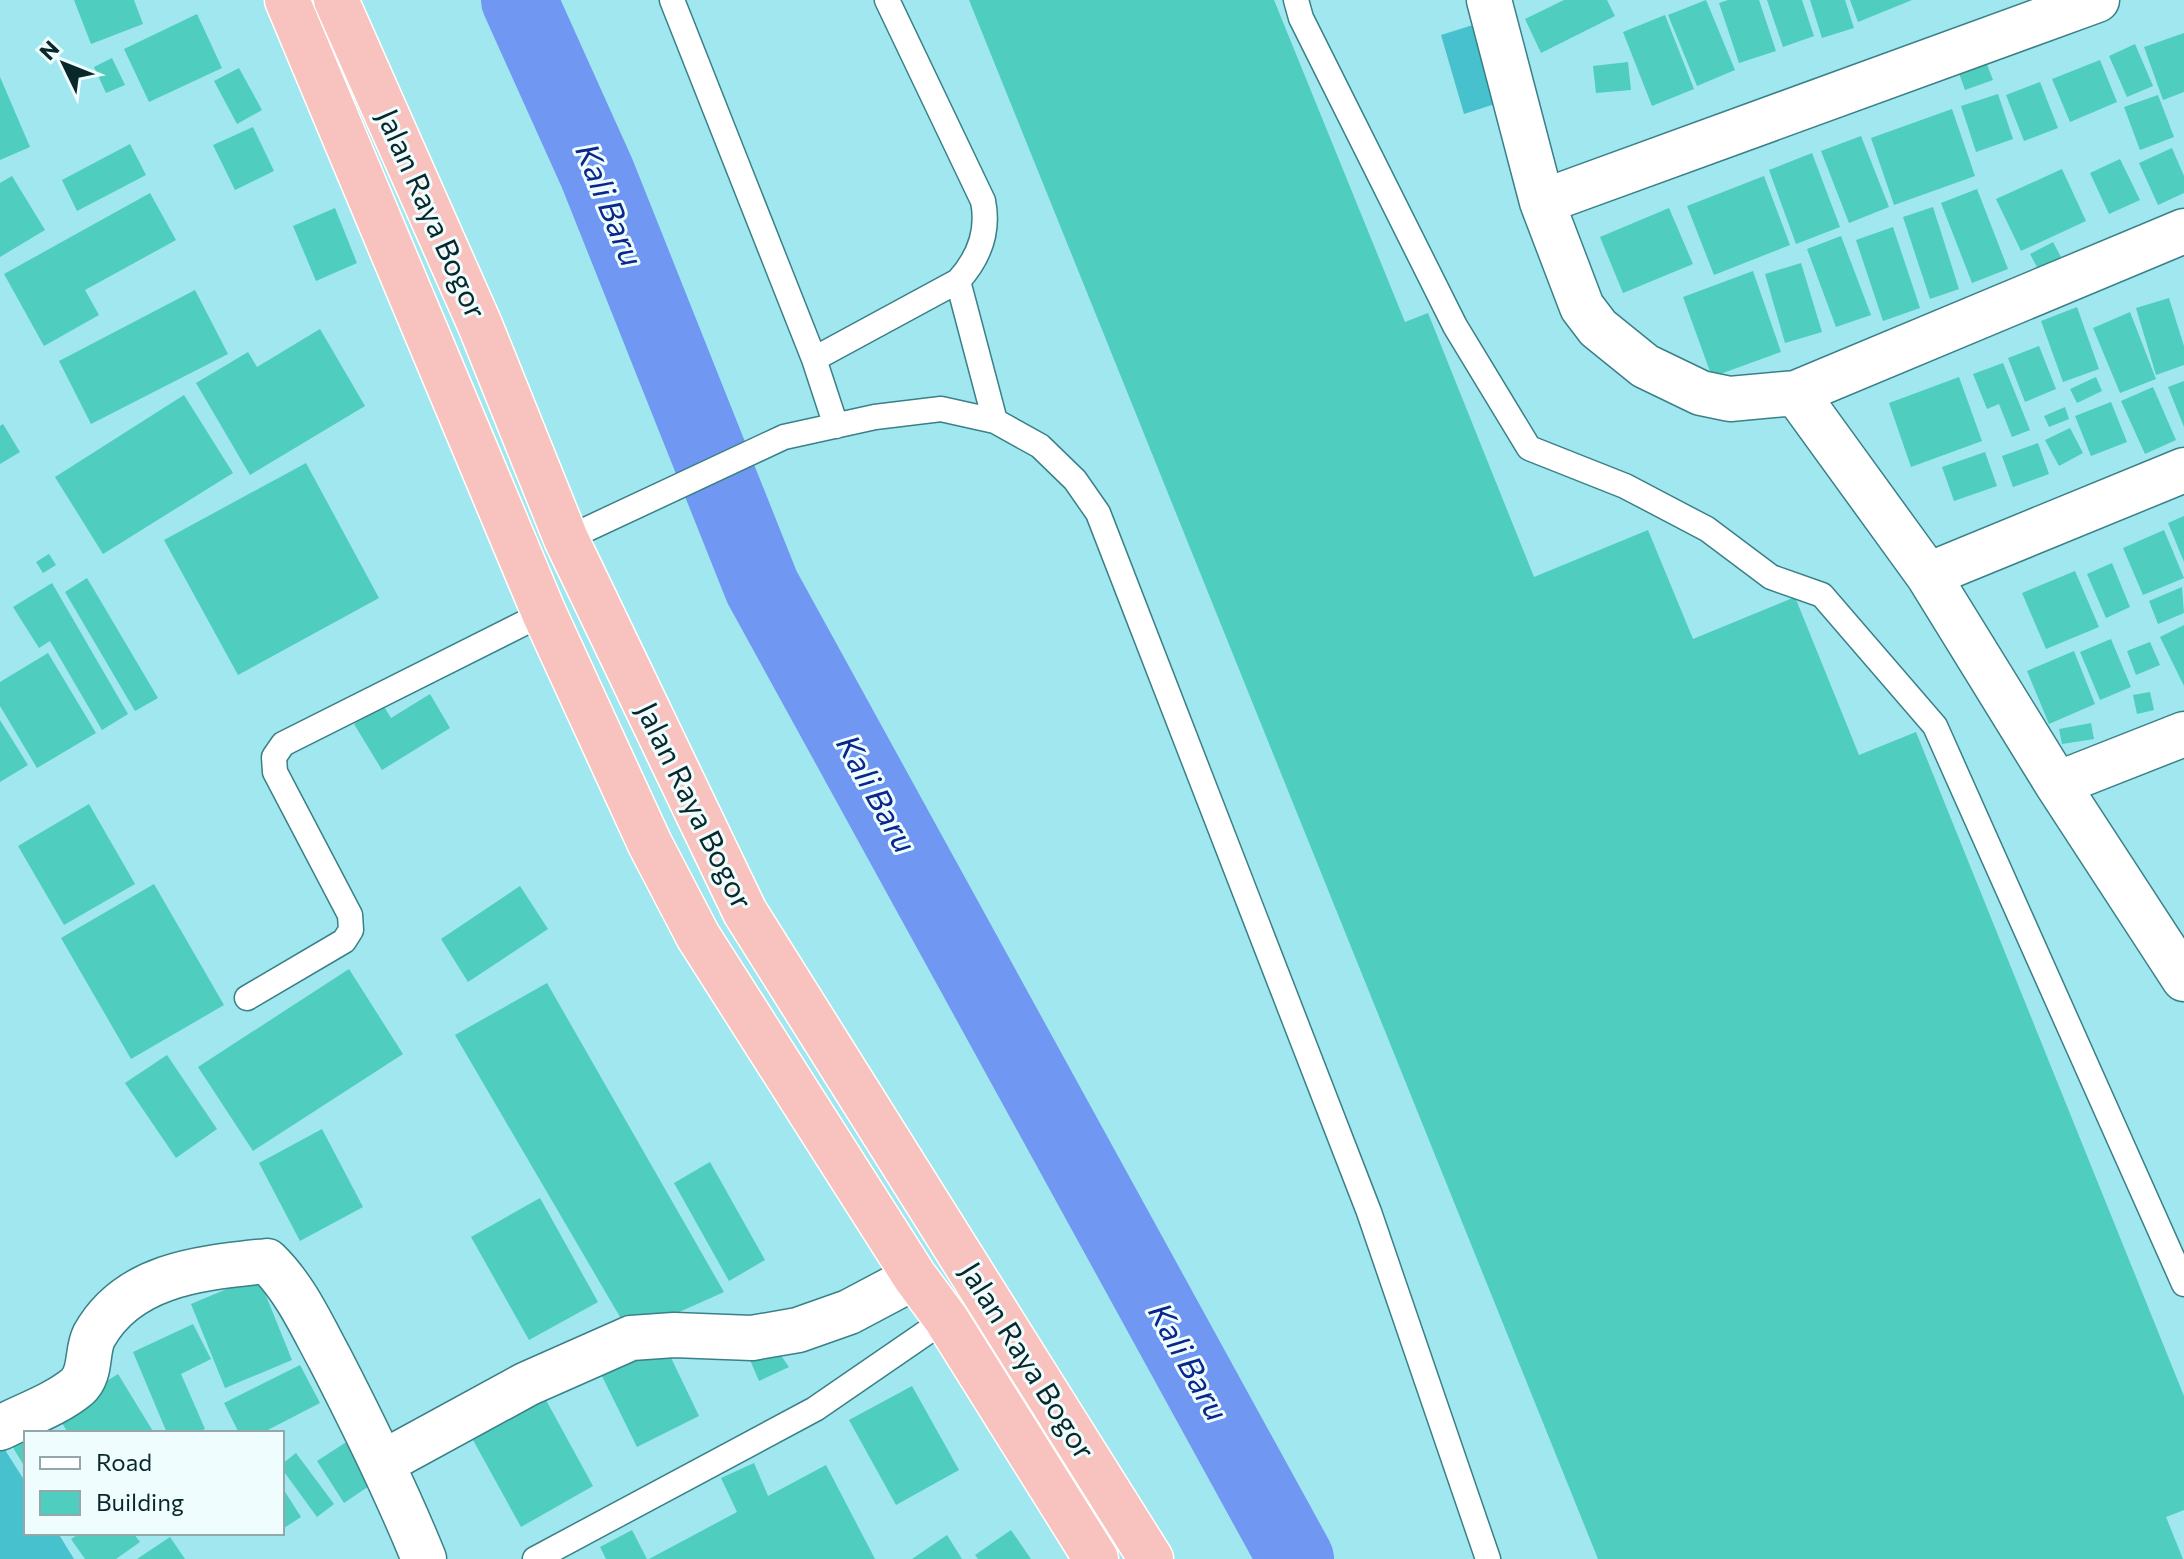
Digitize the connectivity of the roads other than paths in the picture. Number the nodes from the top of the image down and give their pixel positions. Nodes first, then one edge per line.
1 (287, 0) edge
2 (336, 0) edge
3 (672, 0) edge
4 (887, 0) edge
5 (1296, 0) edge
6 (1489, 0) edge
7 (2097, 0) edge
8 (1542, 202) junction
9 (2184, 231) edge
10 (958, 281) junction
11 (480, 325) junction
12 (436, 348) junction
13 (814, 359) junction
14 (1796, 393) junction
15 (995, 421) junction
16 (836, 426) junction
17 (2184, 470) edge
18 (566, 539) junction
19 (1928, 575) junction
20 (544, 613) junction
21 (2184, 734) edge
22 (2057, 784) junction
23 (2184, 979) edge
24 (247, 998) dead end
25 (915, 1277) junction
26 (2184, 1284) edge
27 (946, 1319) junction
28 (0, 1428) edge
29 (384, 1462) junction
30 (424, 1559) edge
31 (535, 1559) edge
32 (1096, 1559) edge
33 (1151, 1559) edge
34 (1488, 1559) edge

1 - 12 highway, Jalan Raya Bogor
2 - 11 highway, Jalan Raya Bogor
3 - 13 lane
4 - 10 lane
5 - 26 lane
6 - 8 street
7 - 8 street
8 - 14 street
9 - 14 street
10 - 13 lane
10 - 15 lane
11 - 12 highway
11 - 18 highway, Jalan Raya Bogor
12 - 20 highway, Jalan Raya Bogor
13 - 16 lane
14 - 19 street
15 - 16 lane
15 - 34 lane
16 - 18 lane
17 - 19 street
18 - 33 highway, Jalan Raya Bogor
19 - 22 street
20 - 24 lane
20 - 25 highway, Jalan Raya Bogor
21 - 22 street
22 - 23 street
25 - 27 highway, Jalan Raya Bogor
25 - 29 street
27 - 31 lane
27 - 32 highway, Jalan Raya Bogor
28 - 29 street
29 - 30 street

